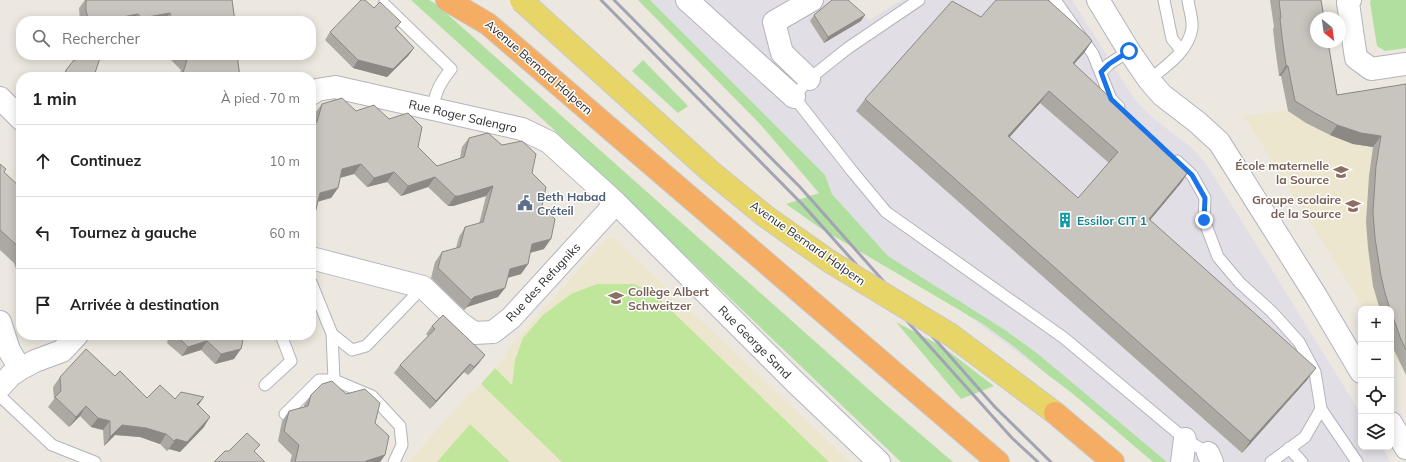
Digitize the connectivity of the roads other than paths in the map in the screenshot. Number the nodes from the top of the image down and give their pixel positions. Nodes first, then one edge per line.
1 (447, 0) edge
2 (464, 0) edge
3 (521, 0) edge
4 (686, 0) edge
5 (812, 0) edge
6 (919, 0) edge
7 (1055, 0) edge
8 (1098, 0) edge
9 (1164, 0) edge
10 (1188, 0) edge
11 (1350, 0) edge
12 (384, 4) edge
13 (488, 24) junction
14 (1181, 50) junction
15 (1129, 51) junction
16 (1406, 64) edge
17 (1101, 72) junction
18 (809, 79) junction
19 (1149, 80) junction
20 (316, 91) edge
21 (794, 97) junction
22 (0, 98) edge
23 (432, 108) junction
24 (16, 114) edge
25 (1126, 114) edge
26 (1171, 155) edge
27 (616, 203) junction
28 (316, 259) edge
29 (423, 287) junction
30 (316, 294) edge
31 (0, 322) edge
32 (332, 334) junction
33 (73, 340) edge
34 (283, 340) edge
35 (1358, 367) edge
36 (20, 370) junction
37 (334, 380) junction
38 (265, 385) dead end
39 (0, 387) edge
40 (0, 396) edge
41 (1321, 408) junction
42 (285, 414) dead end
43 (1055, 414) joint
44 (1394, 428) edge
45 (1185, 438) junction
46 (1289, 448) junction
47 (1406, 448) edge
48 (1214, 459) edge
49 (95, 462) edge
50 (394, 462) edge
51 (879, 462) edge
52 (998, 462) edge
53 (1113, 462) edge
54 (1182, 462) edge
55 (1271, 462) edge
56 (1302, 462) edge
57 (1357, 462) edge

1 - 13 highway
2 - 13 main road, Avenue Bernard Halpern
3 - 43 main road, Avenue Bernard Halpern, bridge
4 - 21 street
5 - 18 street
6 - 18 lane
7 - 17 lane
8 - 15 street
9 - 14 lane
10 - 14 lane
11 - 16 street
12 - 23 lane
13 - 52 highway, Avenue Bernard Halpern
14 - 19 lane
15 - 17 lane
15 - 19 street
17 - 25 lane
18 - 21 lane
19 - 35 street
20 - 23 street, Rue Roger Salengro
21 - 45 lane
22 - 24 street
23 - 27 street, Rue Roger Salengro
26 - 41 lane
27 - 29 street, Rue des Refugniks
27 - 51 street, Rue George Sand
28 - 29 street, Rue des Refugniks
29 - 32 lane
30 - 32 lane
31 - 36 street
32 - 37 lane
33 - 36 street
34 - 38 lane
36 - 39 street
37 - 42 lane
37 - 50 lane
40 - 49 lane
41 - 46 lane
41 - 57 lane
43 - 53 highway, Avenue Bernard Halpern
44 - 47 street
45 - 48 lane
45 - 54 street
46 - 55 lane
46 - 56 lane

